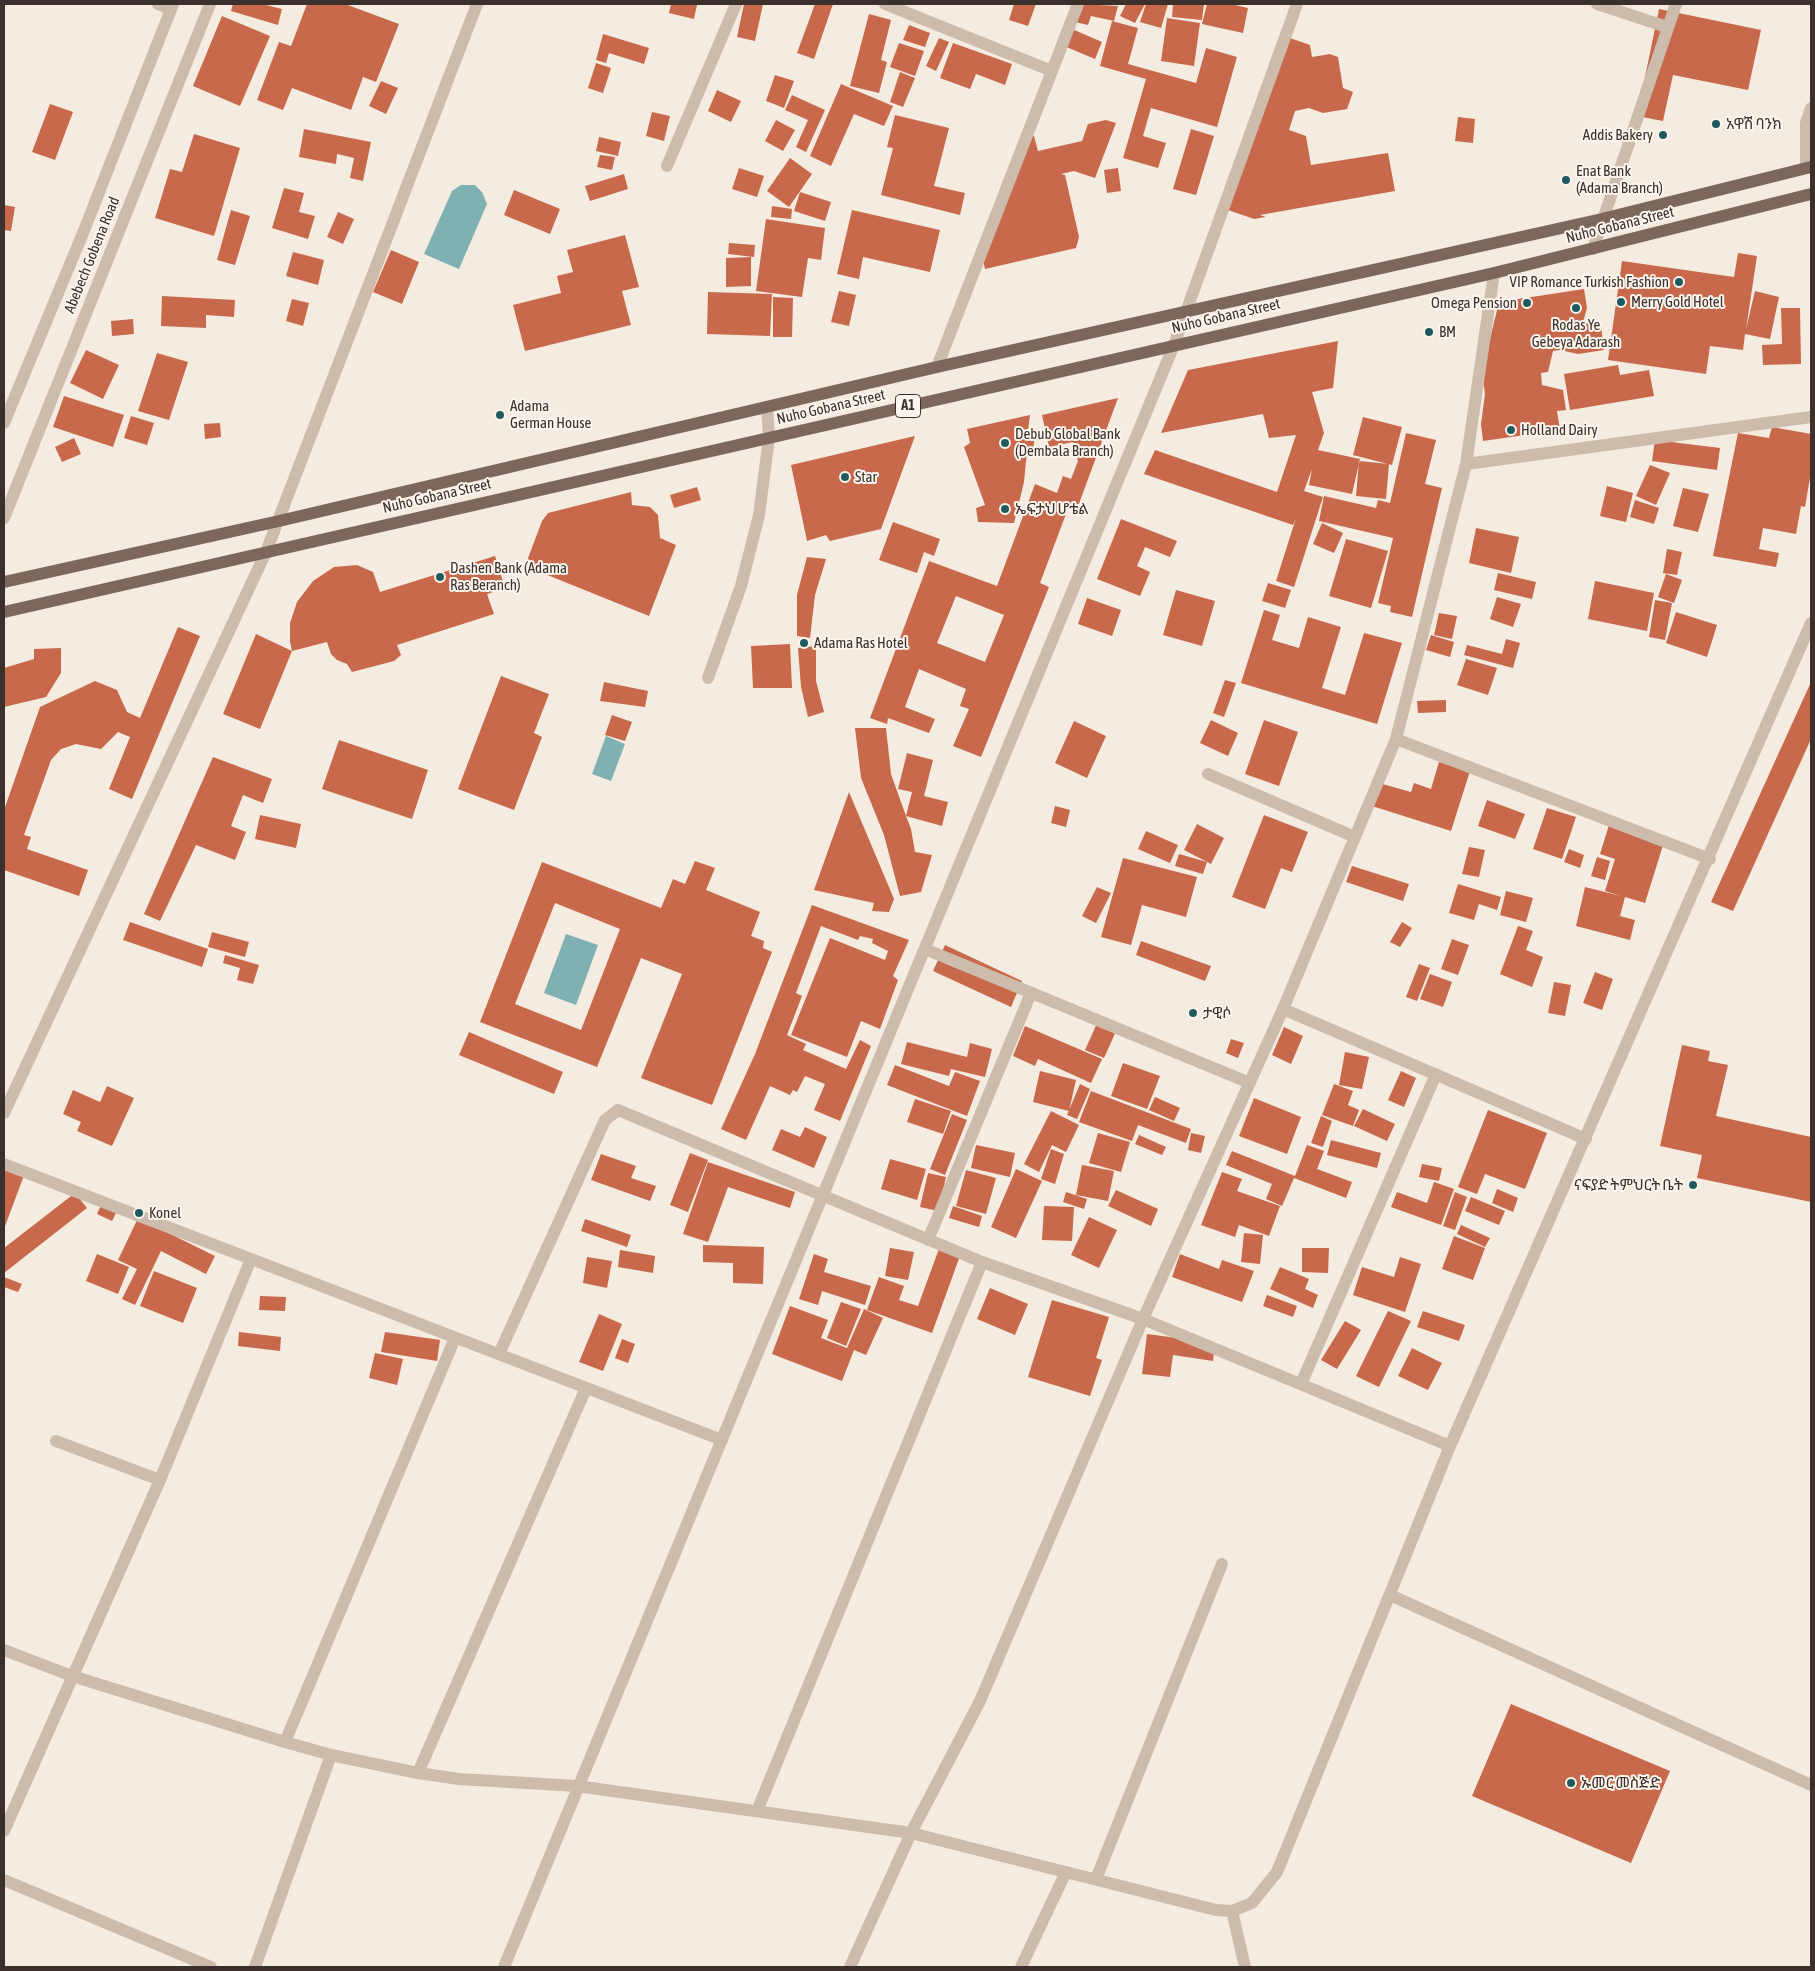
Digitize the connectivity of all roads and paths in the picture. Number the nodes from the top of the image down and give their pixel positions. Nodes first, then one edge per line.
1 (158, 4) edge
2 (210, 4) edge
3 (477, 4) edge
4 (736, 4) edge
5 (885, 4) edge
6 (1078, 4) edge
7 (1297, 4) edge
8 (1597, 4) edge
9 (1676, 4) edge
10 (172, 6) edge
11 (1667, 27) junction
12 (1052, 71) junction
13 (1811, 108) edge
14 (667, 166) dead end
15 (1809, 168) edge
16 (1811, 194) edge
17 (1602, 219) junction
18 (1592, 249) junction
19 (1494, 273) junction
20 (1185, 311) junction
21 (1174, 345) junction
22 (938, 367) junction
23 (767, 407) junction
24 (1811, 417) edge
25 (4, 422) edge
26 (768, 438) junction
27 (1466, 464) junction
28 (4, 518) edge
29 (279, 521) junction
30 (266, 552) junction
31 (4, 582) edge
32 (4, 612) edge
33 (1811, 623) edge
34 (708, 678) dead end
35 (1396, 739) junction
36 (1208, 774) dead end
37 (1355, 837) junction
38 (1710, 859) junction
39 (925, 949) junction
40 (1032, 993) junction
41 (1283, 1009) junction
42 (1436, 1074) junction
43 (1250, 1083) junction
44 (4, 1114) edge
45 (1586, 1139) junction
46 (4, 1164) edge
47 (823, 1197) junction
48 (928, 1240) junction
49 (251, 1259) junction
50 (982, 1262) junction
51 (1143, 1319) junction
52 (456, 1338) junction
53 (498, 1354) junction
54 (1301, 1384) junction
55 (586, 1388) junction
56 (722, 1440) junction
57 (56, 1442) dead end
58 (1450, 1446) junction
59 (160, 1480) junction
60 (1222, 1564) dead end
61 (1390, 1595) junction
62 (4, 1650) edge
63 (72, 1676) junction
64 (285, 1742) junction
65 (331, 1755) junction
66 (418, 1773) junction
67 (577, 1786) junction
68 (1811, 1786) edge
69 (757, 1811) junction
70 (4, 1831) edge
71 (911, 1833) junction
72 (1066, 1872) junction
73 (1096, 1879) junction
74 (4, 1880) edge
75 (1232, 1911) junction
76 (211, 1967) edge
77 (255, 1967) edge
78 (504, 1967) edge
79 (850, 1967) edge
80 (1021, 1967) edge
81 (1245, 1967) edge

1 - 10 street
2 - 28 street, Abebech Gobena Road
3 - 29 street
4 - 14 street
5 - 12 street
6 - 12 street
7 - 20 street
8 - 11 street
9 - 11 street
10 - 25 street, Abebech Gobena Road
11 - 17 street
12 - 22 street
13 - 15 street
15 - 17 main road, Nuho Gobana Street / A1
16 - 18 main road, Nuho Gobana Street / A1
17 - 18 street
17 - 20 main road, Nuho Gobana Street / A1
18 - 19 main road, Nuho Gobana Street / A1
19 - 21 main road, Nuho Gobana Street / A1
19 - 27 street
20 - 21 street
20 - 22 main road, Nuho Gobana Street / A1
21 - 26 main road, Nuho Gobana Street / A1
21 - 39 street
22 - 23 main road, Nuho Gobana Street / A1
23 - 26 street
23 - 29 main road, Nuho Gobana Street / A1
24 - 27 street
26 - 30 main road, Nuho Gobana Street / A1
26 - 34 street
27 - 35 street
29 - 30 street
29 - 31 main road, Nuho Gobana Street / A1
30 - 32 main road, Nuho Gobana Street / A1
30 - 44 street
33 - 38 street
35 - 37 street
35 - 38 street
36 - 37 street
37 - 41 street
38 - 45 street
39 - 40 street
39 - 47 street
40 - 43 street
40 - 48 street
41 - 42 street
41 - 43 street
42 - 45 street
42 - 54 street
43 - 51 street
45 - 58 street
46 - 49 street
47 - 48 street
47 - 53 street
47 - 56 street
48 - 50 street
49 - 52 street
49 - 59 street
50 - 51 street
50 - 69 street
51 - 54 street
51 - 71 street
52 - 53 street
52 - 64 street
53 - 55 street
54 - 58 street
55 - 56 street
55 - 66 street
56 - 67 street
57 - 59 street
58 - 61 street
59 - 63 street
60 - 73 street
61 - 68 street
61 - 75 street
62 - 63 street
63 - 64 street
63 - 70 street
64 - 65 street
65 - 66 street
65 - 77 street
66 - 67 street
67 - 69 street
67 - 78 street
69 - 71 street
71 - 72 street
71 - 79 street
72 - 73 street
72 - 80 street
73 - 75 street
74 - 76 street
75 - 81 street

